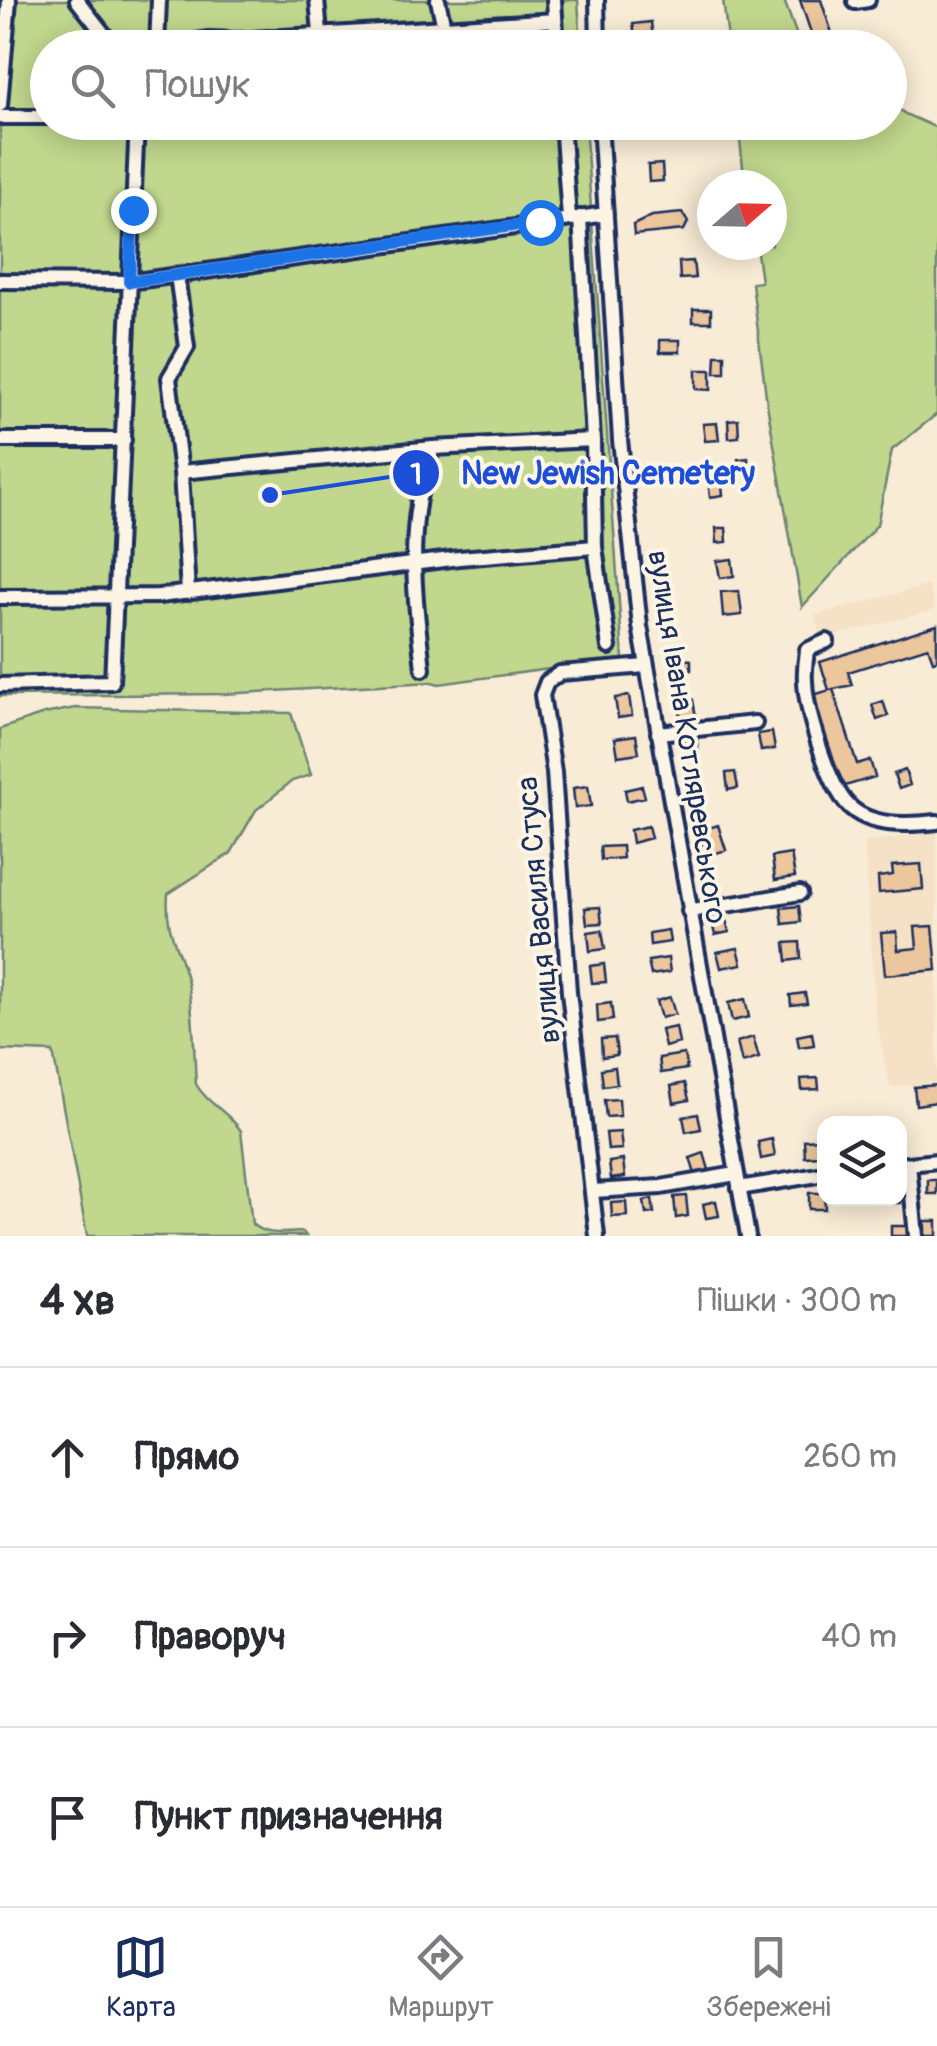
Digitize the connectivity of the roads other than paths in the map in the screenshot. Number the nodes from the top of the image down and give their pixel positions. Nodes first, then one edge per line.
1 (10, 0) edge
2 (77, 0) edge
3 (159, 0) edge
4 (316, 0) edge
5 (438, 0) edge
6 (554, 0) edge
7 (597, 0) edge
8 (555, 20) junction
9 (444, 27) junction
10 (101, 30) edge
11 (158, 30) edge
12 (320, 30) edge
13 (391, 30) edge
14 (556, 30) edge
15 (598, 30) edge
16 (0, 105) edge
17 (0, 117) edge
18 (30, 117) edge
19 (136, 140) edge
20 (564, 140) edge
21 (601, 140) edge
22 (606, 214) junction
23 (575, 218) junction
24 (176, 274) junction
25 (0, 280) edge
26 (129, 282) junction
27 (0, 440) edge
28 (124, 440) junction
29 (593, 440) junction
30 (433, 448) junction
31 (181, 472) junction
32 (595, 547) junction
33 (412, 564) junction
34 (188, 593) junction
35 (116, 595) junction
36 (0, 597) edge
37 (827, 641) dead end
38 (609, 647) dead end
39 (646, 666) junction
40 (424, 670) dead end
41 (0, 685) edge
42 (756, 723) dead end
43 (658, 733) junction
44 (937, 822) edge
45 (800, 893) dead end
46 (689, 911) junction
47 (937, 1161) edge
48 (907, 1165) edge
49 (817, 1175) edge
50 (738, 1181) junction
51 (907, 1183) edge
52 (593, 1192) junction
53 (597, 1236) edge
54 (748, 1236) edge
55 (916, 1236) edge

1 - 16 street
2 - 10 street
3 - 11 street
4 - 12 street
5 - 9 street
6 - 8 street
7 - 15 street
8 - 9 street
8 - 14 street
9 - 13 street
17 - 18 street
19 - 26 street
20 - 23 street
21 - 22 street, вулиця Івана Котляревського
22 - 23 street
22 - 39 street, вулиця Івана Котляревського
23 - 24 street
23 - 29 street
24 - 26 street
24 - 31 street
25 - 26 street
26 - 28 street
27 - 28 street
28 - 35 street
29 - 30 street
29 - 32 street
30 - 31 street
30 - 33 street
31 - 34 street
32 - 33 street
32 - 38 street
33 - 34 street
33 - 40 street
34 - 35 street
35 - 36 street
35 - 41 street
37 - 44 street
39 - 43 street, вулиця Івана Котляревського
39 - 52 street, вулиця Василя Стуса
42 - 43 street
43 - 46 street, вулиця Івана Котляревського
45 - 46 street
46 - 50 street, вулиця Івана Котляревського
47 - 48 street
49 - 50 street
50 - 52 street
50 - 54 street, вулиця Івана Котляревського
51 - 55 street
52 - 53 street, вулиця Василя Стуса

